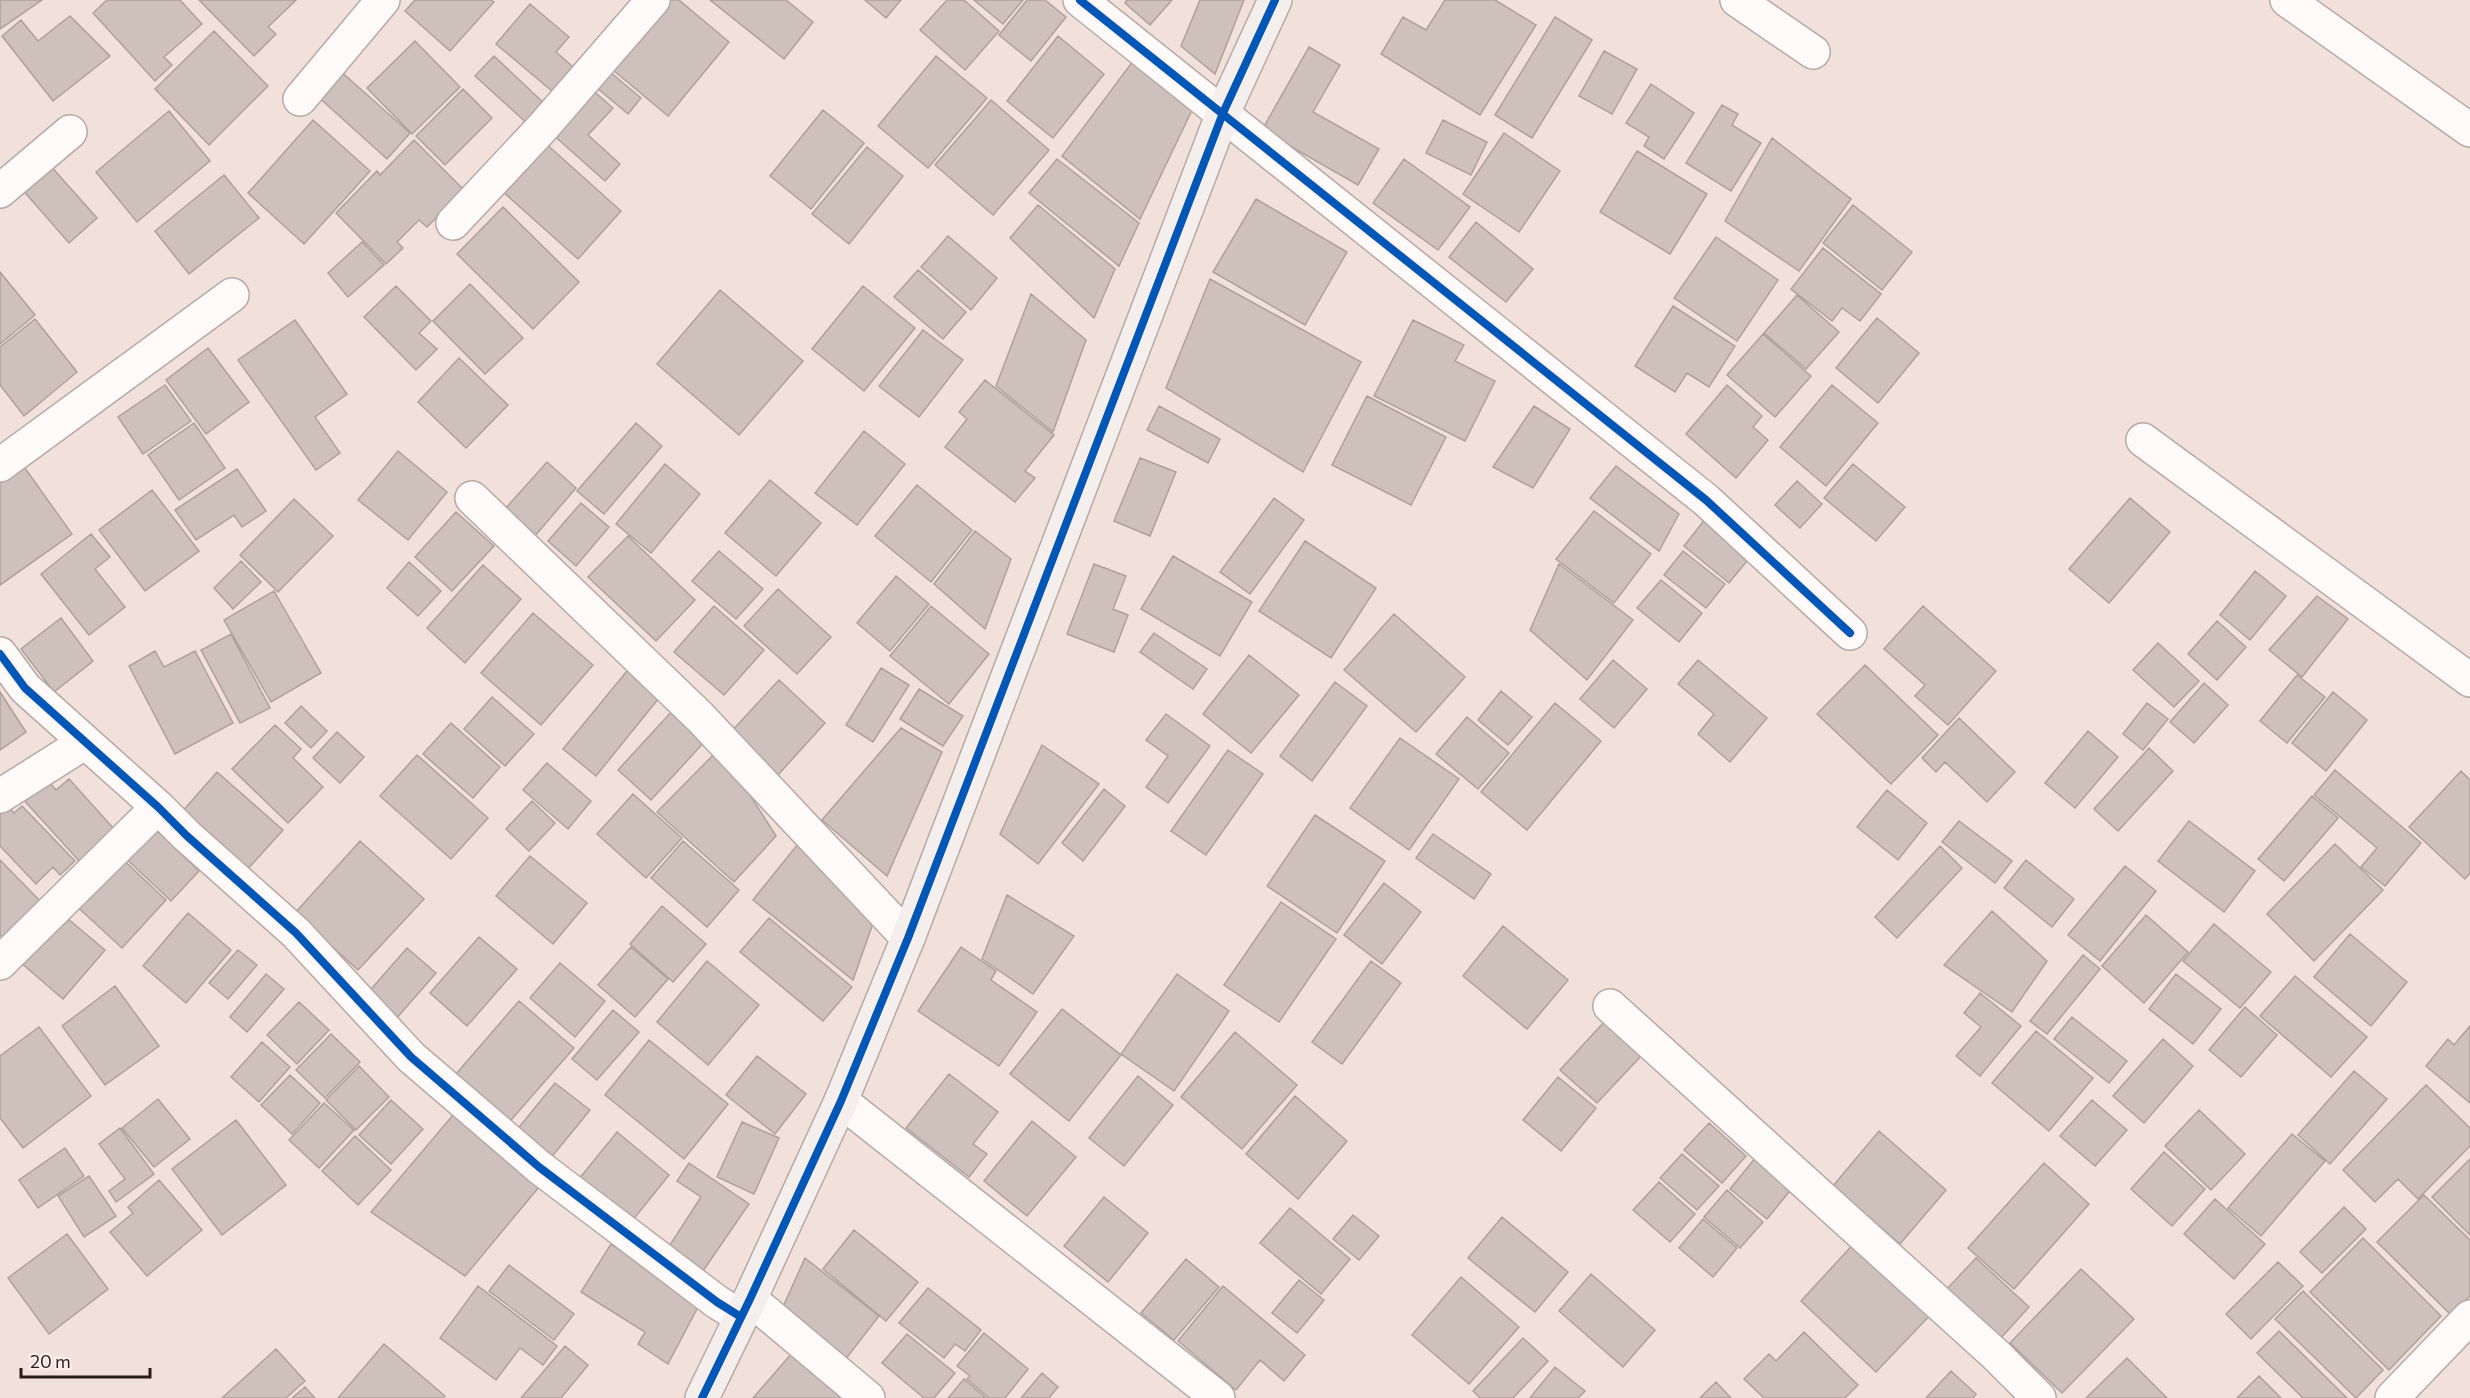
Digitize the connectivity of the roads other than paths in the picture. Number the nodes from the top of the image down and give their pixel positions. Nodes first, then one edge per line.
1 (383, 0) edge
2 (653, 0) edge
3 (1080, 0) edge
4 (1275, 0) edge
5 (1737, 0) edge
6 (2287, 0) edge
7 (1814, 52) dead end
8 (300, 99) dead end
9 (1223, 113) junction
10 (2470, 130) edge
11 (70, 132) dead end
12 (0, 191) edge
13 (453, 223) dead end
14 (232, 295) dead end
15 (2143, 440) dead end
16 (0, 465) edge
17 (472, 498) dead end
18 (1850, 633) dead end
19 (0, 654) edge
20 (2470, 680) edge
21 (84, 743) junction
22 (0, 796) edge
23 (158, 807) junction
24 (908, 938) junction
25 (0, 963) edge
26 (1610, 1006) dead end
27 (841, 1101) junction
28 (745, 1308) junction
29 (2470, 1317) edge
30 (702, 1398) edge
31 (868, 1398) edge
32 (1218, 1398) edge
33 (2039, 1398) edge
34 (2392, 1398) edge

1 - 8 street
2 - 13 street
3 - 9 street
4 - 9 street
5 - 7 street
6 - 10 street
9 - 18 street
9 - 24 street
11 - 12 street
14 - 16 street
15 - 20 street
17 - 24 street
19 - 21 street
21 - 22 street
21 - 23 street
23 - 25 street
23 - 28 street
24 - 27 street
26 - 33 street
27 - 28 street
27 - 32 street
28 - 30 street
28 - 31 street
29 - 34 street

